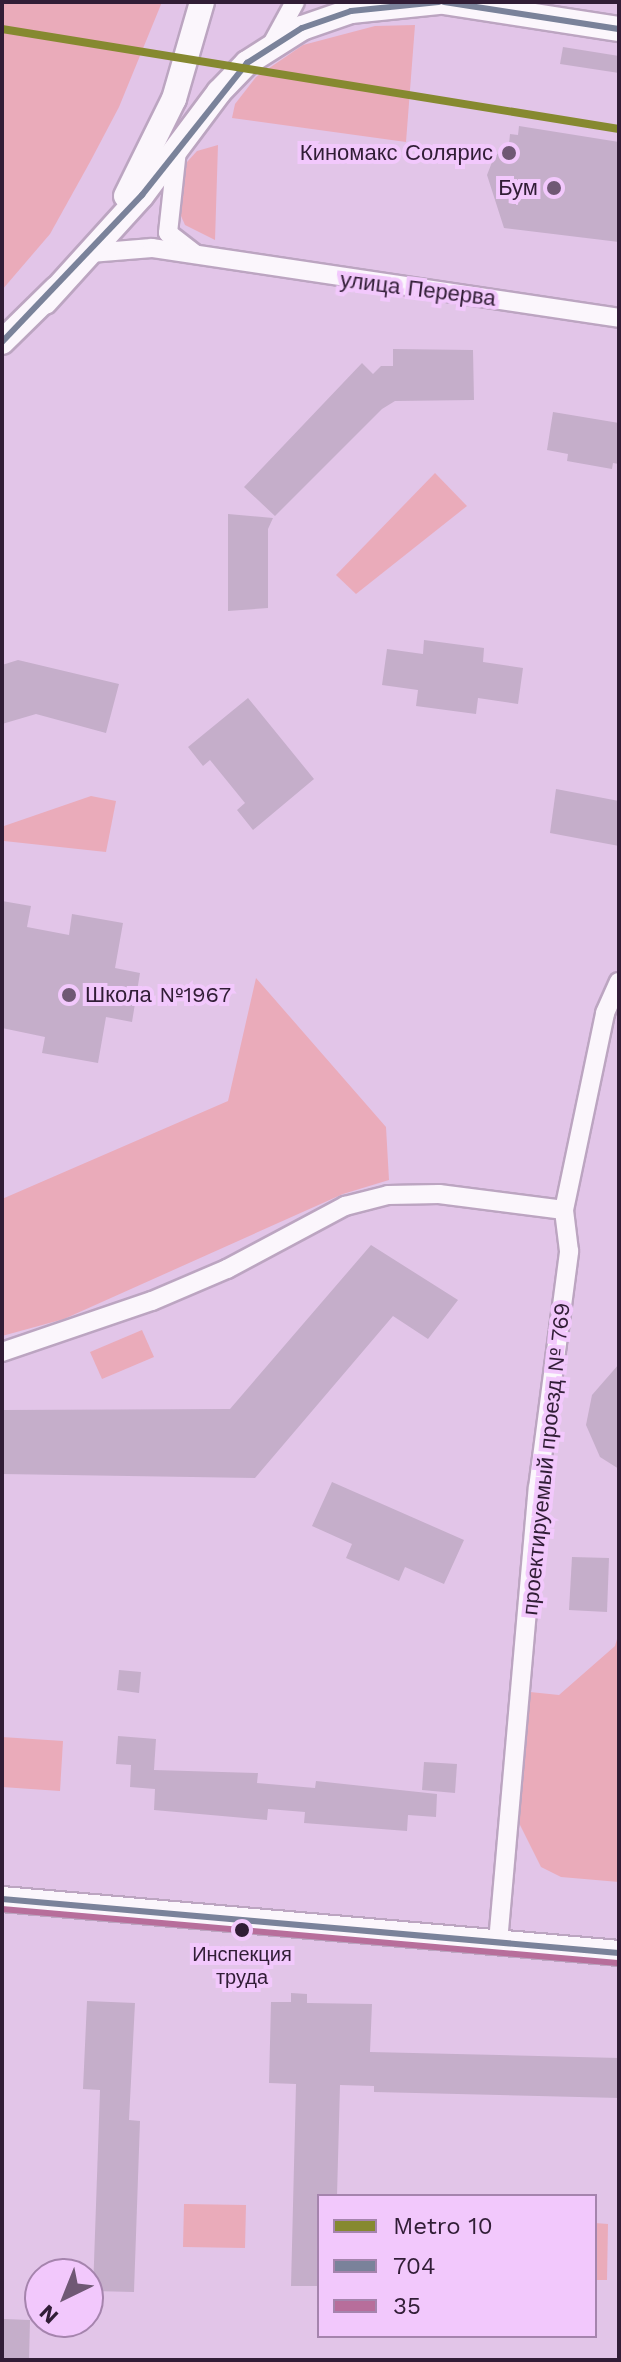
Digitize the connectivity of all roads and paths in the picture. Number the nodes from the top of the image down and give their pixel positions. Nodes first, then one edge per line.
1 (202, 2) edge
2 (295, 2) edge
3 (442, 2) edge
4 (619, 29) edge
5 (271, 46) junction
6 (178, 148) junction
7 (90, 253) junction
8 (216, 261) junction
9 (45, 302) junction
10 (619, 318) edge
11 (2, 342) edge
12 (619, 982) edge
13 (564, 1210) junction
14 (2, 1352) edge
15 (2, 1899) edge
16 (498, 1942) junction
17 (619, 1953) edge

1 - 9 main road
2 - 5 street
3 - 4 main road, улица Перерва
3 - 5 main road, улица Перерва
5 - 6 main road, улица Перерва
6 - 7 main road, улица Перерва
6 - 8 street, улица Перерва
7 - 8 street, улица Перерва
7 - 9 main road, улица Перерва
8 - 10 street, улица Перерва
9 - 11 main road
12 - 13 street, проектируемый проезд № 769
13 - 14 street
13 - 16 street, проектируемый проезд № 769
15 - 16 main road
16 - 17 main road

